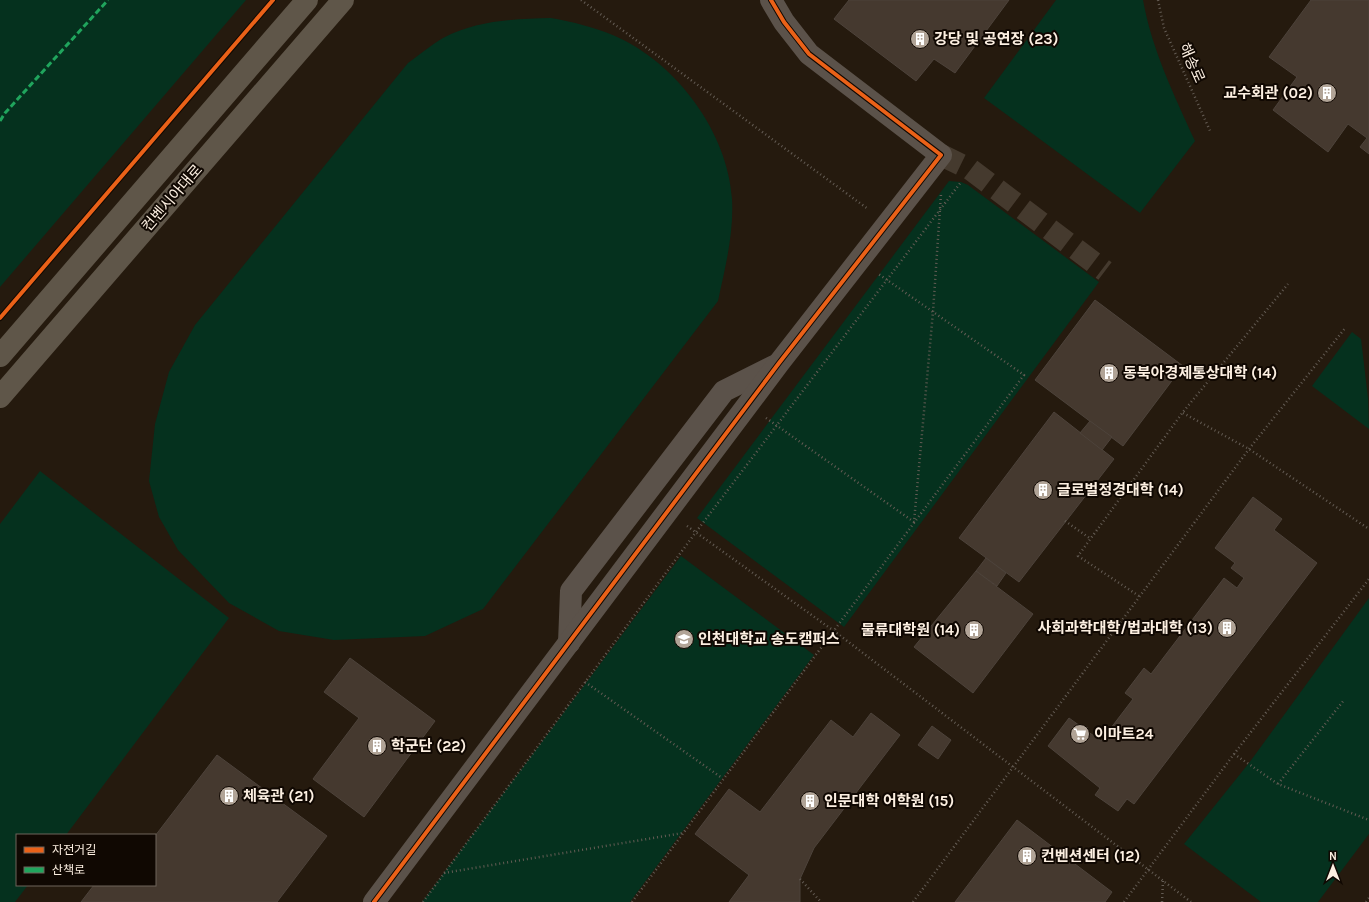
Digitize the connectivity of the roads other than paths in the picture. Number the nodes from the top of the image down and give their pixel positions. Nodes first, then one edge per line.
1 (307, 0) edge
2 (343, 0) edge
3 (771, 0) edge
4 (0, 356) edge
5 (779, 363) junction
6 (0, 397) edge
7 (569, 643) junction
8 (374, 902) edge

1 - 4 main road, 컨벤시아대로
2 - 6 main road, 컨벤시아대로
3 - 5 street
5 - 7 street
5 - 7 street
7 - 8 street

